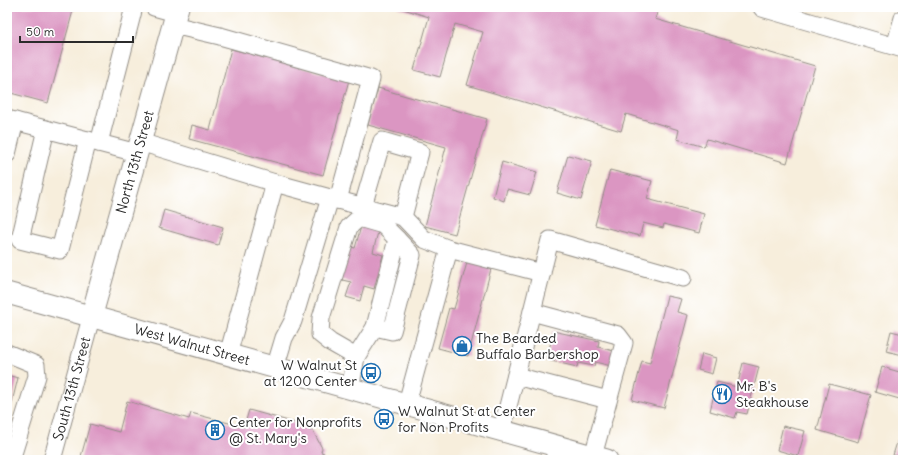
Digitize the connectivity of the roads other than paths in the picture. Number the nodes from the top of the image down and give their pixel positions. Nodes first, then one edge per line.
1 (134, 7) edge
2 (154, 7) edge
3 (762, 8) edge
4 (176, 15) edge
5 (903, 18) edge
6 (899, 48) edge
7 (11, 120) edge
8 (46, 129) junction
9 (93, 141) junction
10 (139, 148) junction
11 (7, 154) edge
12 (275, 183) junction
13 (334, 199) junction
14 (363, 206) junction
15 (403, 217) junction
16 (449, 249) junction
17 (542, 273) junction
18 (683, 278) dead end
19 (7, 293) edge
20 (532, 312) junction
21 (91, 318) junction
22 (7, 353) edge
23 (228, 355) junction
24 (356, 357) junction
25 (275, 368) junction
26 (516, 376) junction
27 (350, 388) junction
28 (608, 400) junction
29 (407, 403) junction
30 (502, 430) junction
31 (13, 435) edge
32 (577, 455) edge
33 (11, 460) edge
34 (52, 460) edge

1 - 9 street
2 - 4 street
3 - 6 street
4 - 10 main road, North 13th Street
4 - 13 street
5 - 6 street
7 - 8 street
7 - 11 street
8 - 9 street
8 - 9 street
9 - 10 street
10 - 12 street
10 - 21 main road, North 13th Street
12 - 13 street
12 - 23 street
13 - 14 street
13 - 25 street
14 - 15 street
14 - 15 street
15 - 16 street
16 - 17 street
16 - 29 street
17 - 18 street
17 - 20 street
19 - 21 main road, West Walnut Street
20 - 26 street
20 - 28 street
21 - 23 main road, West Walnut Street
21 - 34 street, South 13th Street
22 - 31 street
23 - 25 main road, West Walnut Street
24 - 24 street
24 - 27 street
25 - 27 main road, West Walnut Street
26 - 28 street
26 - 30 street
27 - 29 main road, West Walnut Street
28 - 32 street
29 - 30 main road, West Walnut Street
30 - 32 main road, West Walnut Street
31 - 33 street

